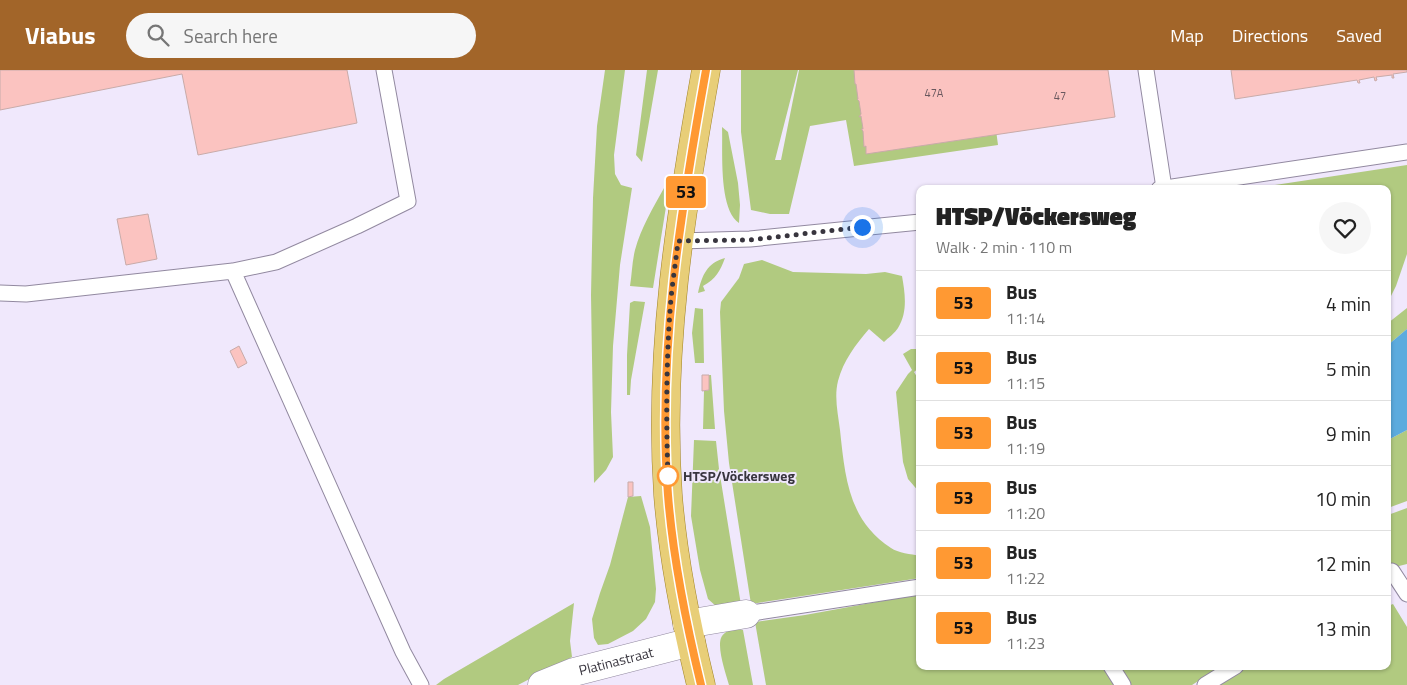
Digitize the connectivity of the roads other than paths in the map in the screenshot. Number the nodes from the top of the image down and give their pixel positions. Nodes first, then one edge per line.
1 (384, 70) edge
2 (706, 70) edge
3 (1146, 70) edge
4 (1407, 152) edge
5 (1162, 185) edge
6 (1182, 185) edge
7 (916, 222) edge
8 (678, 241) junction
9 (233, 271) junction
10 (0, 293) edge
11 (1392, 571) dead end
12 (916, 588) edge
13 (1407, 594) edge
14 (746, 614) joint
15 (689, 634) junction
16 (1114, 670) edge
17 (1229, 670) edge
18 (421, 685) edge
19 (542, 685) edge
20 (701, 685) edge
21 (1123, 685) edge
22 (1205, 685) edge

1 - 9 lane
2 - 8 main road
3 - 5 lane
4 - 6 lane
7 - 8 lane
8 - 15 main road
9 - 10 lane
9 - 18 lane
11 - 13 lane
12 - 14 lane
14 - 15 street, Platinastraat
15 - 19 street, Platinastraat
15 - 20 main road
16 - 21 lane
17 - 22 lane

